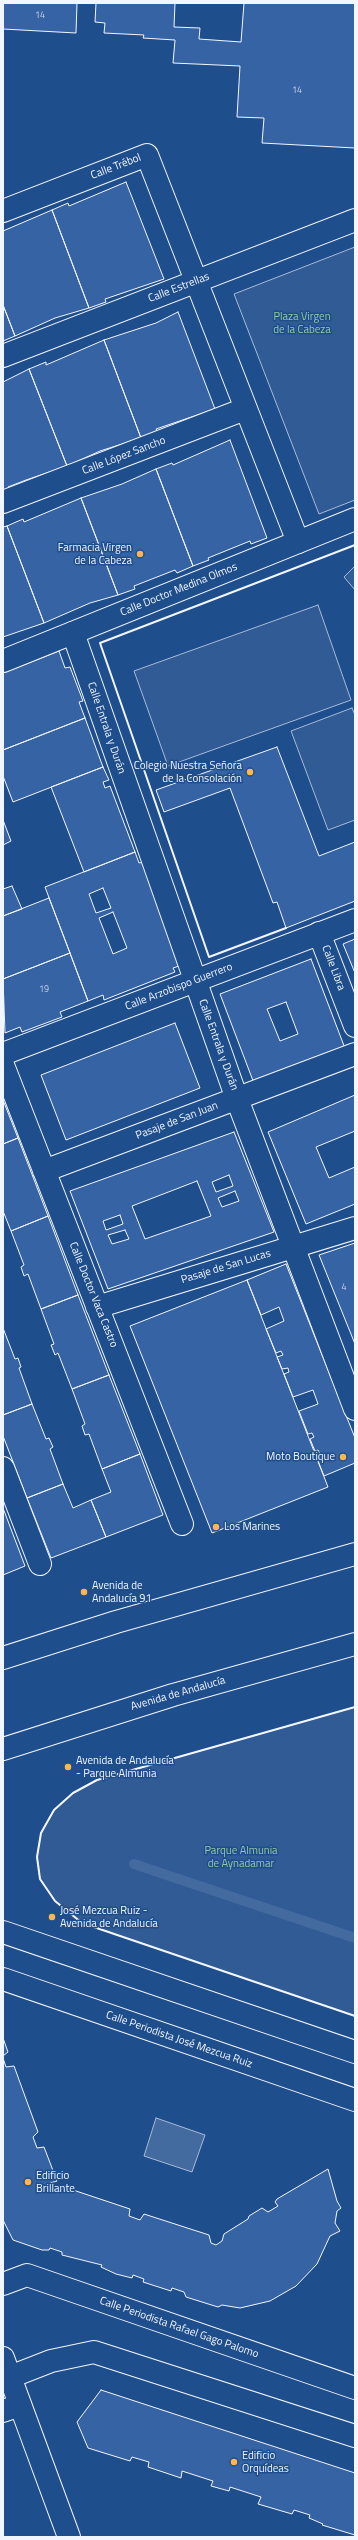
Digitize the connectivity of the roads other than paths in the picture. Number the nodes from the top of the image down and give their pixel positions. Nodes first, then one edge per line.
1 (3, 211) edge
2 (355, 220) edge
3 (197, 281) junction
4 (3, 356) edge
5 (245, 410) junction
6 (3, 502) edge
7 (355, 519) edge
8 (298, 542) junction
9 (73, 633) junction
10 (3, 661) edge
11 (355, 920) edge
12 (319, 933) junction
13 (195, 981) junction
14 (355, 1026) edge
15 (3, 1054) edge
16 (355, 1054) edge
17 (3, 1065) edge
18 (237, 1099) junction
19 (44, 1171) junction
20 (355, 1228) edge
21 (292, 1247) junction
22 (97, 1307) junction
23 (349, 1377) edge
24 (355, 1409) edge
25 (3, 1468) edge
26 (182, 1524) dead end
27 (355, 1554) edge
28 (40, 1564) dead end
29 (355, 1644) edge
30 (3, 1658) edge
31 (3, 1749) edge
32 (3, 1932) edge
33 (3, 1979) edge
34 (355, 2052) edge
35 (355, 2100) edge
36 (3, 2284) edge
37 (7, 2367) edge
38 (355, 2388) edge
39 (11, 2408) edge
40 (355, 2436) edge
41 (69, 2537) edge

1 - 3 street, Calle Trébol
2 - 3 street, Calle Estrellas
3 - 4 street, Calle Estrellas
3 - 5 street
5 - 6 street, Calle López Sancho
5 - 8 street
7 - 8 street, Calle Doctor Medina Olmos
8 - 9 street, Calle Doctor Medina Olmos
9 - 10 street, Calle Doctor Medina Olmos
9 - 13 street, Calle Entrala y Durán
11 - 12 street, Calle Arzobispo Guerrero
12 - 13 street, Calle Arzobispo Guerrero
12 - 14 street, Calle Libra
13 - 15 street, Calle Arzobispo Guerrero
13 - 18 street, Calle Entrala y Durán
16 - 18 street, Pasaje de San Juan
17 - 19 street, Calle Doctor Vaca Castro
18 - 19 street, Pasaje de San Juan
18 - 21 street, Calle Entrala y Durán
19 - 22 street, Calle Doctor Vaca Castro
20 - 21 street, Pasaje de San Lucas
21 - 22 street, Pasaje de San Lucas
21 - 23 street, Calle Entrala y Durán
22 - 26 street, Calle Doctor Vaca Castro
23 - 24 street, Calle Entrala y Durán
25 - 28 street
27 - 30 street
29 - 31 street, Avenida de Andalucía
32 - 34 street
33 - 35 street, Calle Periodista José Mezcua Ruiz
36 - 38 street, Calle Periodista Rafael Gago Palomo
37 - 39 street
37 - 40 street
39 - 41 street

